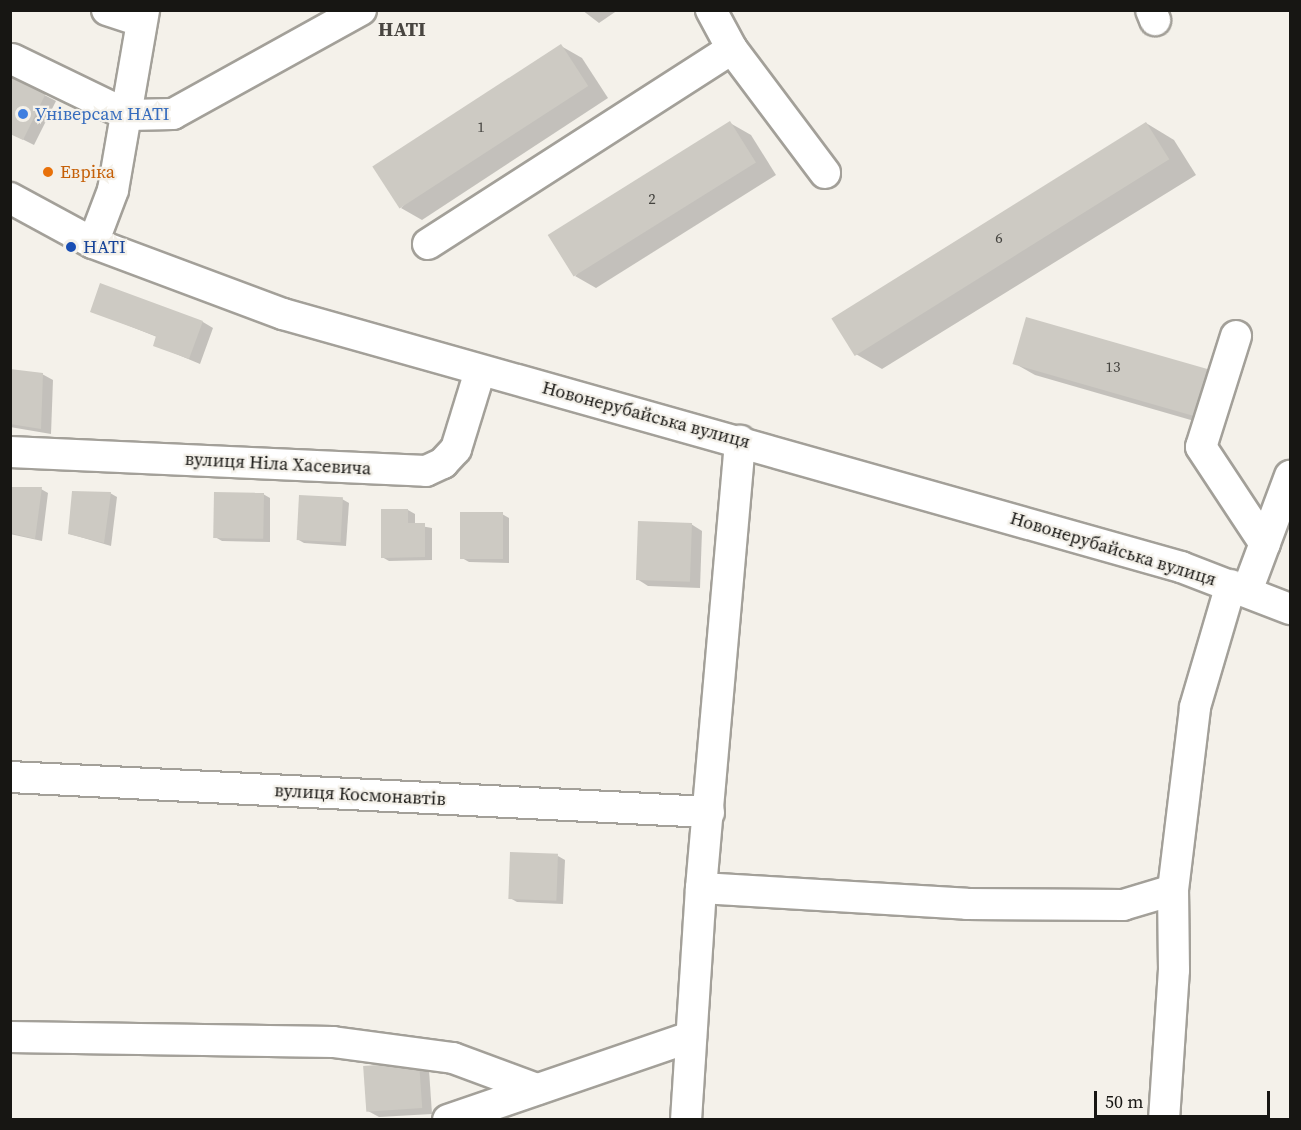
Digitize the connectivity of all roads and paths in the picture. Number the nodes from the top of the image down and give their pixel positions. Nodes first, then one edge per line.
1 (107, 10) edge
2 (361, 10) edge
3 (711, 10) edge
4 (142, 16) edge
5 (732, 49) junction
6 (12, 59) dead end
7 (128, 115) junction
8 (825, 173) dead end
9 (10, 198) edge
10 (93, 243) junction
11 (428, 244) dead end
12 (1236, 336) dead end
13 (480, 371) junction
14 (740, 441) junction
15 (10, 452) edge
16 (1290, 476) edge
17 (1265, 544) junction
18 (1239, 588) junction
19 (1290, 609) edge
20 (10, 777) edge
21 (709, 812) junction
22 (701, 888) junction
23 (1173, 890) junction
24 (10, 1037) edge
25 (691, 1037) junction
26 (537, 1089) junction
27 (448, 1119) edge
28 (686, 1119) edge
29 (1164, 1119) edge

1 - 4 street
2 - 7 street
3 - 5 street
4 - 7 street
5 - 8 street
5 - 11 street
6 - 7 street
7 - 10 street
9 - 10 street, Новонерубайська вулиця
10 - 13 street, Новонерубайська вулиця
12 - 17 street
13 - 14 street, Новонерубайська вулиця
13 - 15 street, вулиця Ніла Хасевича
14 - 18 street, Новонерубайська вулиця
14 - 21 street
16 - 17 street
17 - 18 street
18 - 19 street, Новонерубайська вулиця
18 - 23 street
20 - 21 street, вулиця Космонавтів
21 - 22 street
22 - 23 street
22 - 25 street
23 - 29 street
24 - 26 street
25 - 26 street
25 - 28 street
26 - 27 street

